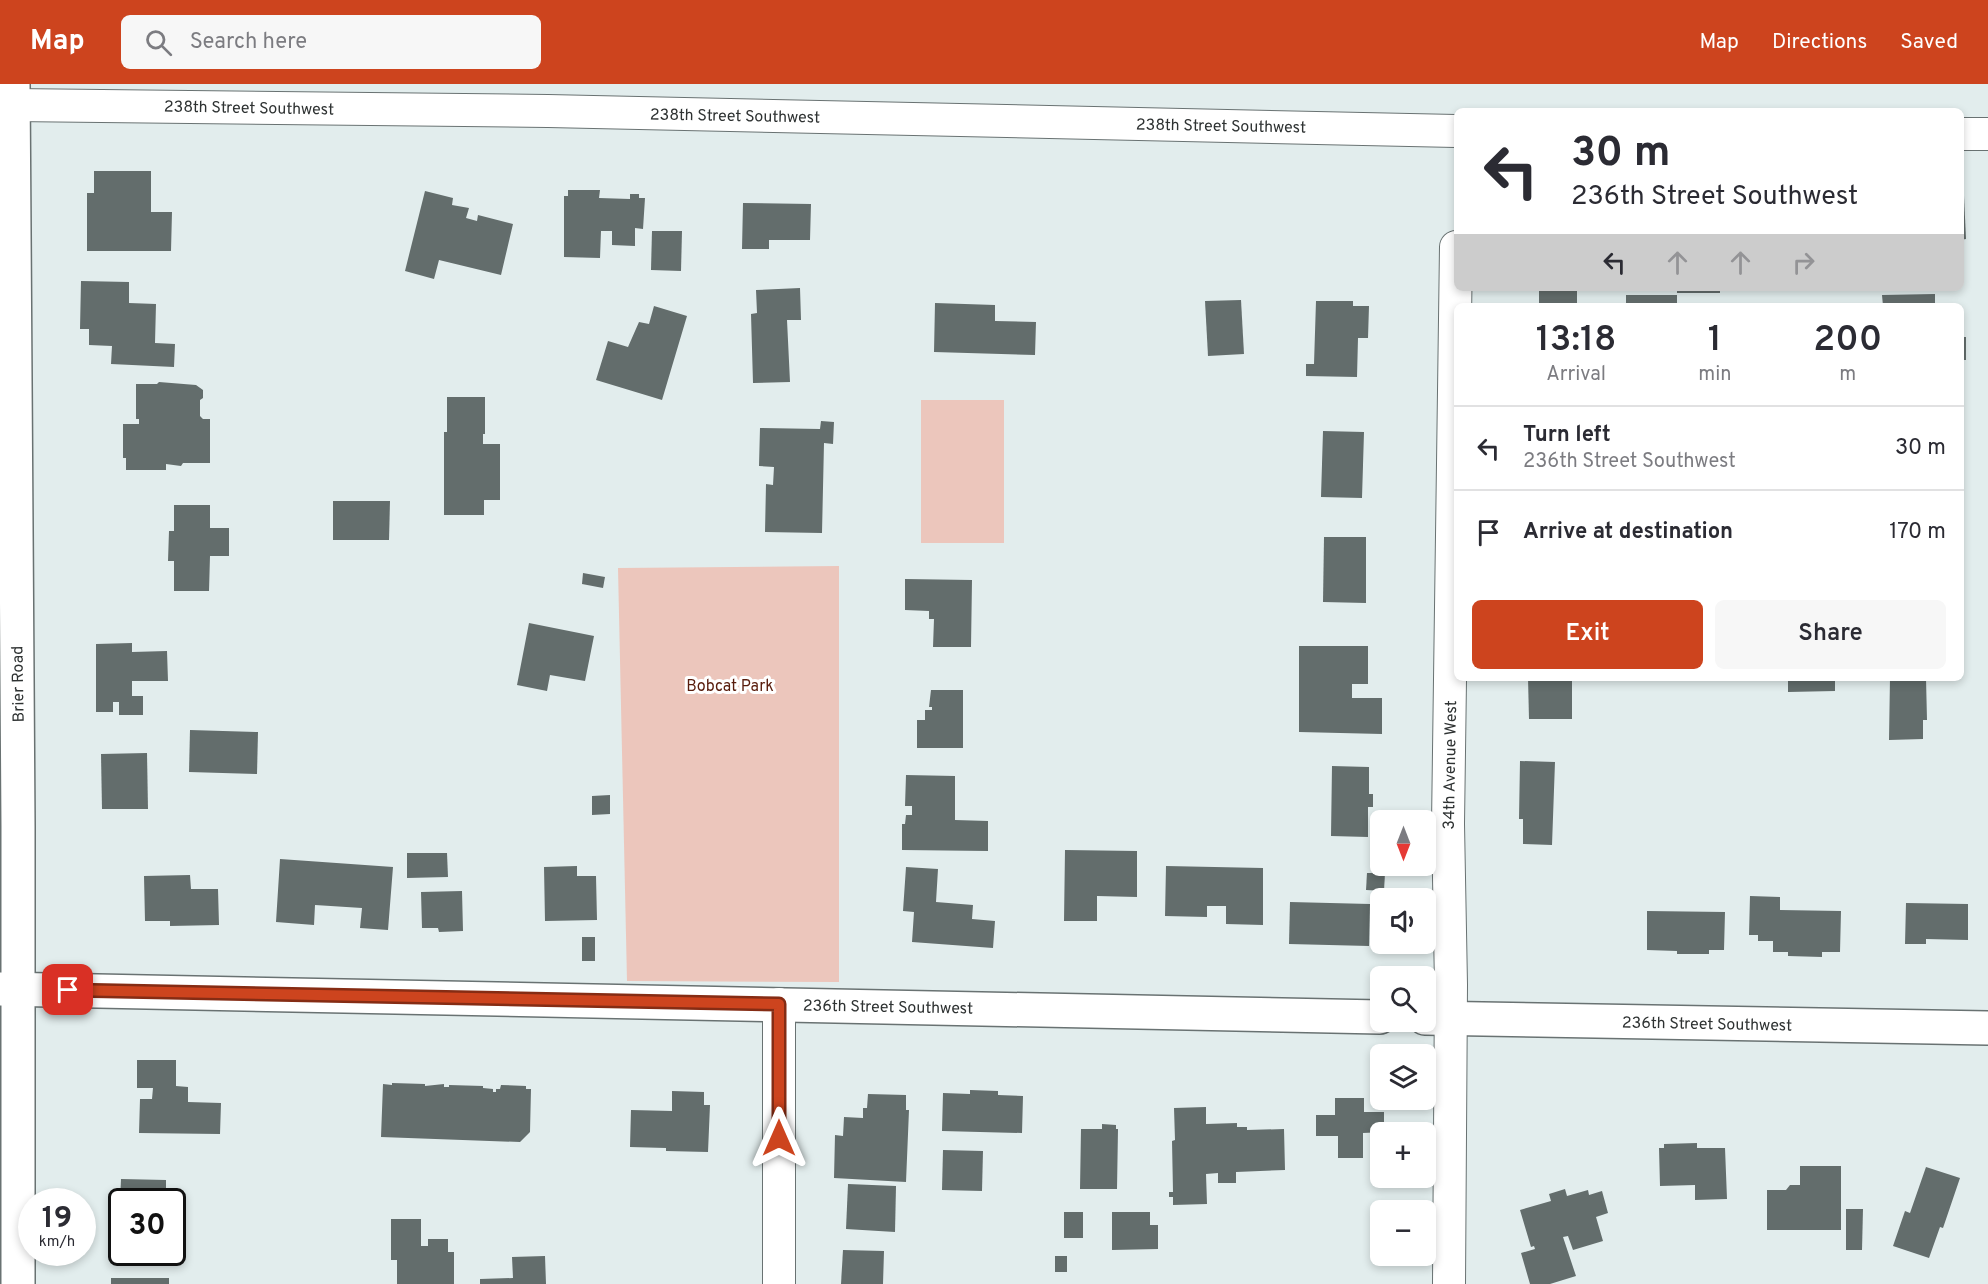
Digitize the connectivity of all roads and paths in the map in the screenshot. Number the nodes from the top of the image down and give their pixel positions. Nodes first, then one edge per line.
1 (13, 94) edge
2 (548, 97) edge
3 (1454, 130) edge
4 (1964, 134) edge
5 (1988, 134) edge
6 (1454, 391) edge
7 (9, 770) edge
8 (9, 850) edge
9 (10, 989) edge
10 (779, 1004) junction
11 (1370, 1017) edge
12 (1438, 1018) edge
13 (1988, 1028) edge
14 (18, 1284) edge
15 (779, 1284) edge
16 (1449, 1284) edge

1 - 2 street, 238th Street Southwest
1 - 7 street, Brier Road
2 - 3 street, 238th Street Southwest
4 - 5 street
6 - 12 street, 34th Avenue West
7 - 8 street, Brier Road
8 - 9 street, Brier Road
9 - 10 street, 236th Street Southwest
9 - 14 street, Brier Road
10 - 11 street, 236th Street Southwest
10 - 15 street
12 - 13 street, 236th Street Southwest
12 - 16 street, 34th Avenue West

